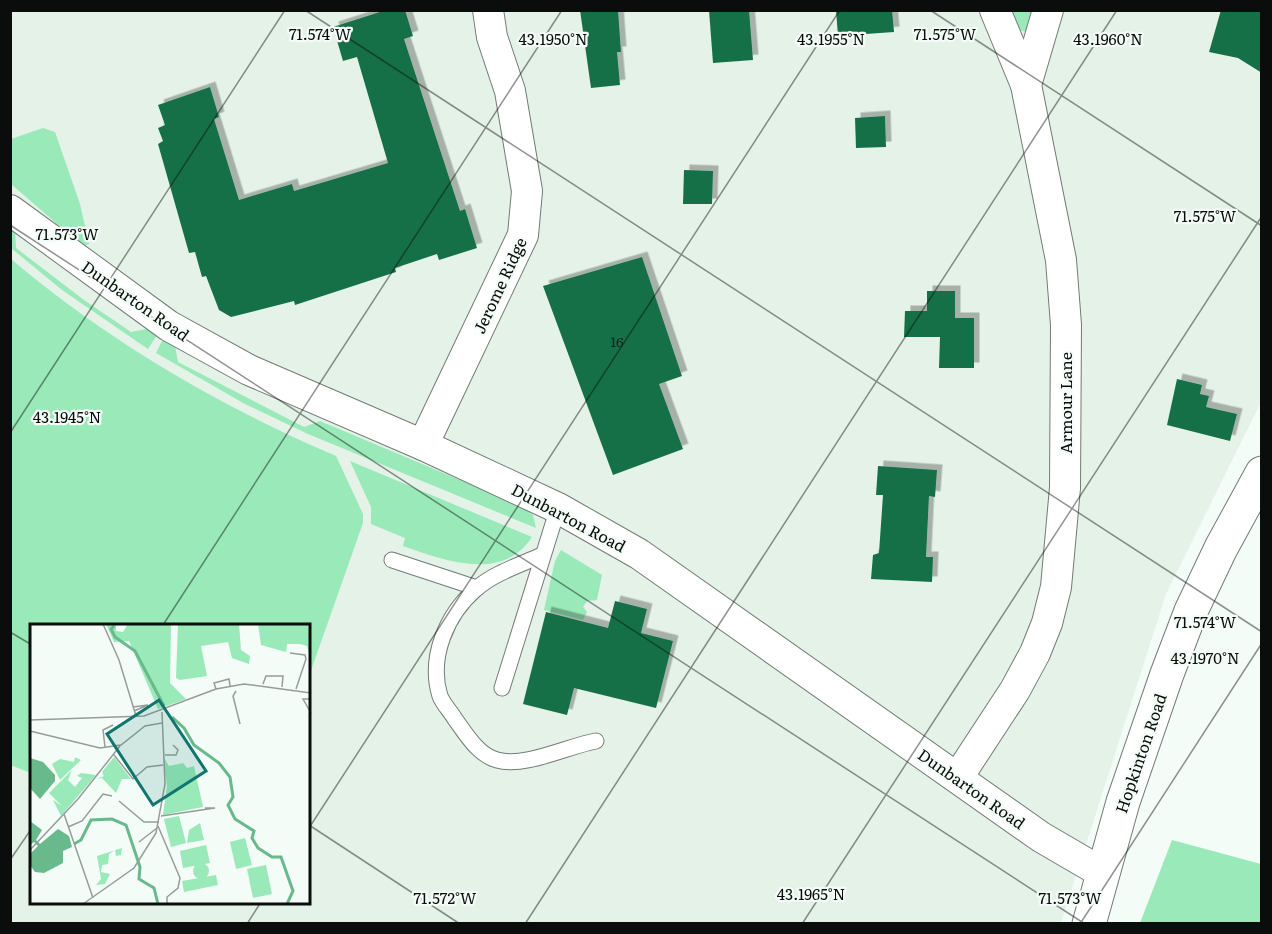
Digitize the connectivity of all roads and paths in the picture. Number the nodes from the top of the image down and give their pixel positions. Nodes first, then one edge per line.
1 (488, 10) edge
2 (995, 10) edge
3 (1048, 10) edge
4 (1026, 85) junction
5 (10, 210) edge
6 (423, 445) junction
7 (1262, 473) edge
8 (1254, 503) edge
9 (558, 508) junction
10 (542, 555) junction
11 (392, 560) dead end
12 (477, 588) junction
13 (502, 688) dead end
14 (596, 741) dead end
15 (958, 777) junction
16 (1101, 872) junction
17 (1089, 924) edge

1 - 6 street, Jerome Ridge
2 - 4 street
3 - 4 street, Armour Lane
4 - 15 street, Armour Lane
5 - 6 street, Dunbarton Road
6 - 9 street, Dunbarton Road
7 - 8 main road, Hopkinton Road
8 - 16 main road, Hopkinton Road
9 - 10 lane
9 - 15 street, Dunbarton Road
10 - 12 lane
10 - 13 lane
11 - 12 lane
12 - 14 lane
15 - 16 street, Dunbarton Road
16 - 17 main road, Hopkinton Road

